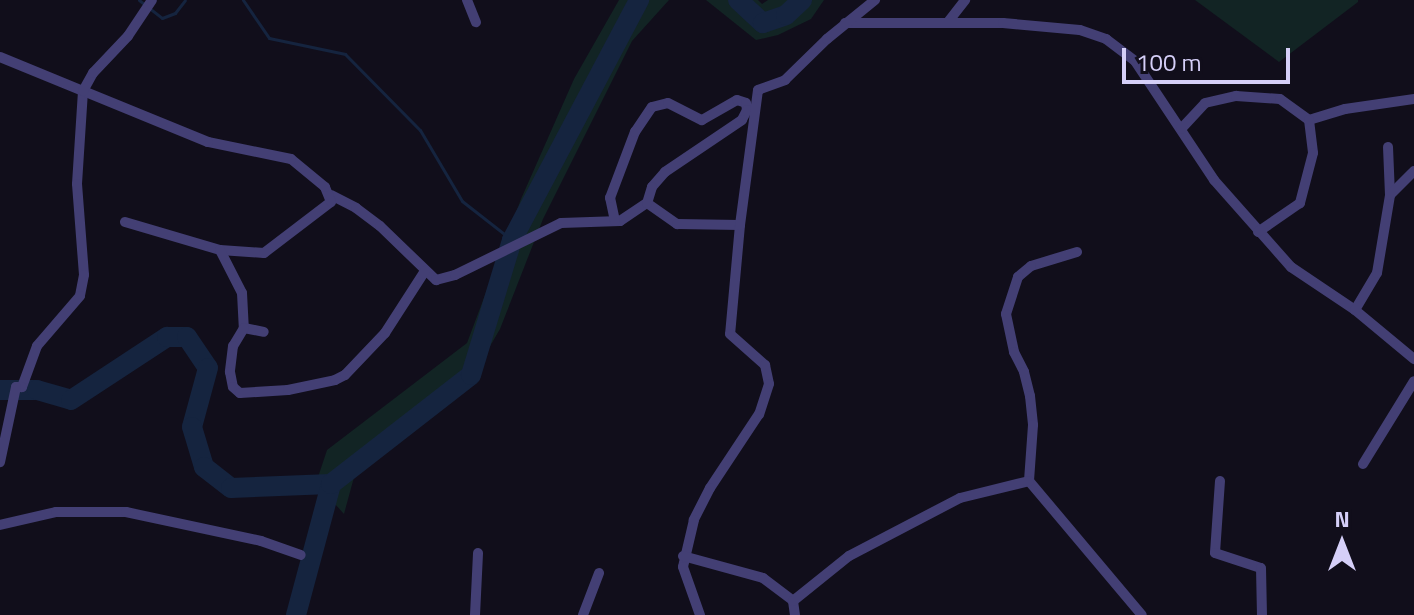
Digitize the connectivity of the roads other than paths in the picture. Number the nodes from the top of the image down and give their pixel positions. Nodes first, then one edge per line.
1 (152, 0) edge
2 (467, 0) edge
3 (875, 0) edge
4 (965, 0) edge
5 (476, 22) dead end
6 (948, 22) junction
7 (845, 23) junction
8 (0, 57) edge
9 (83, 91) junction
10 (1414, 99) edge
11 (1309, 120) junction
12 (1181, 129) junction
13 (1388, 147) dead end
14 (1414, 171) edge
15 (331, 195) junction
16 (1390, 195) junction
17 (647, 203) junction
18 (615, 221) junction
19 (125, 222) dead end
20 (740, 225) junction
21 (1258, 232) junction
22 (220, 250) junction
23 (1077, 252) dead end
24 (425, 271) junction
25 (1355, 310) junction
26 (244, 328) junction
27 (264, 332) dead end
28 (1414, 359) edge
29 (1414, 381) edge
30 (0, 462) edge
31 (1363, 464) dead end
32 (1029, 481) junction
33 (1220, 481) dead end
34 (0, 525) edge
35 (478, 553) dead end
36 (301, 555) dead end
37 (683, 556) junction
38 (599, 573) dead end
39 (793, 601) junction
40 (475, 615) edge
41 (583, 615) edge
42 (700, 615) edge
43 (795, 615) edge
44 (1142, 615) edge
45 (1262, 615) edge

1 - 9 street
2 - 5 street
3 - 7 street
4 - 6 street
6 - 7 street
6 - 12 street
7 - 20 street
8 - 9 street
9 - 15 street
9 - 30 street
10 - 11 street
11 - 12 street
11 - 21 street
12 - 21 street
13 - 16 street
14 - 16 street
15 - 22 street
15 - 24 street
16 - 25 street
17 - 18 street
17 - 18 street
17 - 20 street
18 - 24 street
19 - 22 street
20 - 37 street
21 - 25 street
22 - 26 street
23 - 32 street
24 - 26 street
25 - 28 street
26 - 27 street
29 - 31 street
32 - 39 street
32 - 44 street
33 - 45 street
34 - 36 street
35 - 40 street
37 - 39 street
37 - 42 street
38 - 41 street
39 - 43 street

